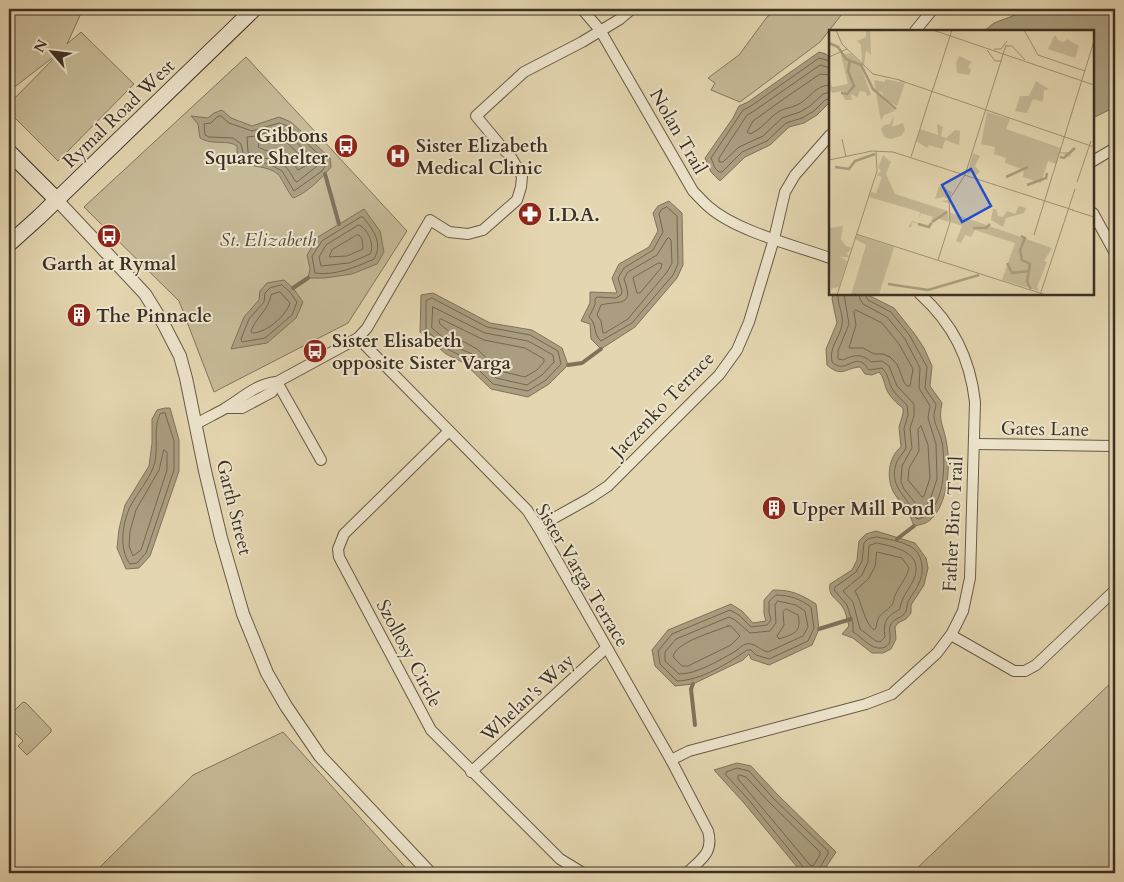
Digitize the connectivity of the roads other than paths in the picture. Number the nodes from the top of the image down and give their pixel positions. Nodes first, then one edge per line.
1 (254, 9) edge
2 (582, 9) edge
3 (632, 9) edge
4 (933, 9) edge
5 (600, 30) junction
6 (916, 30) edge
7 (829, 136) edge
8 (1115, 148) edge
9 (9, 152) edge
10 (1094, 160) edge
11 (57, 200) junction
12 (1094, 215) edge
13 (774, 239) junction
14 (9, 244) edge
15 (1115, 253) edge
16 (829, 258) edge
17 (921, 295) edge
18 (358, 338) junction
19 (277, 382) junction
20 (196, 424) junction
21 (448, 432) junction
22 (974, 444) junction
23 (1115, 446) edge
24 (320, 460) dead end
25 (538, 527) junction
26 (1115, 590) edge
27 (951, 635) junction
28 (606, 648) junction
29 (671, 760) junction
30 (471, 772) junction
31 (430, 873) edge
32 (583, 873) edge
33 (687, 873) edge

1 - 11 main road, Rymal Road West
2 - 5 street, Nolan Trail
3 - 5 street
4 - 6 street
5 - 13 street, Nolan Trail
5 - 18 street
7 - 13 street, Jaczenko Terrace
8 - 10 street
9 - 11 main road, Garth Street
11 - 14 main road, Rymal Road West
11 - 20 street, Garth Street
12 - 15 street
13 - 16 street
13 - 25 street, Jaczenko Terrace
17 - 22 street, Father Biro Trail
18 - 19 street
18 - 21 street, Sister Varga Terrace
19 - 20 street
19 - 24 street
20 - 31 street, Garth Street
21 - 25 street, Sister Varga Terrace
21 - 30 street, Szollosy Circle
22 - 23 street, Gates Lane
22 - 27 street, Father Biro Trail
25 - 28 street, Sister Varga Terrace
26 - 27 street
27 - 29 street, Father Biro Trail
28 - 29 street, Sister Varga Terrace
28 - 30 street, Whelan's Way
29 - 33 street, Sister Varga Terrace
30 - 32 street, Szollosy Circle

